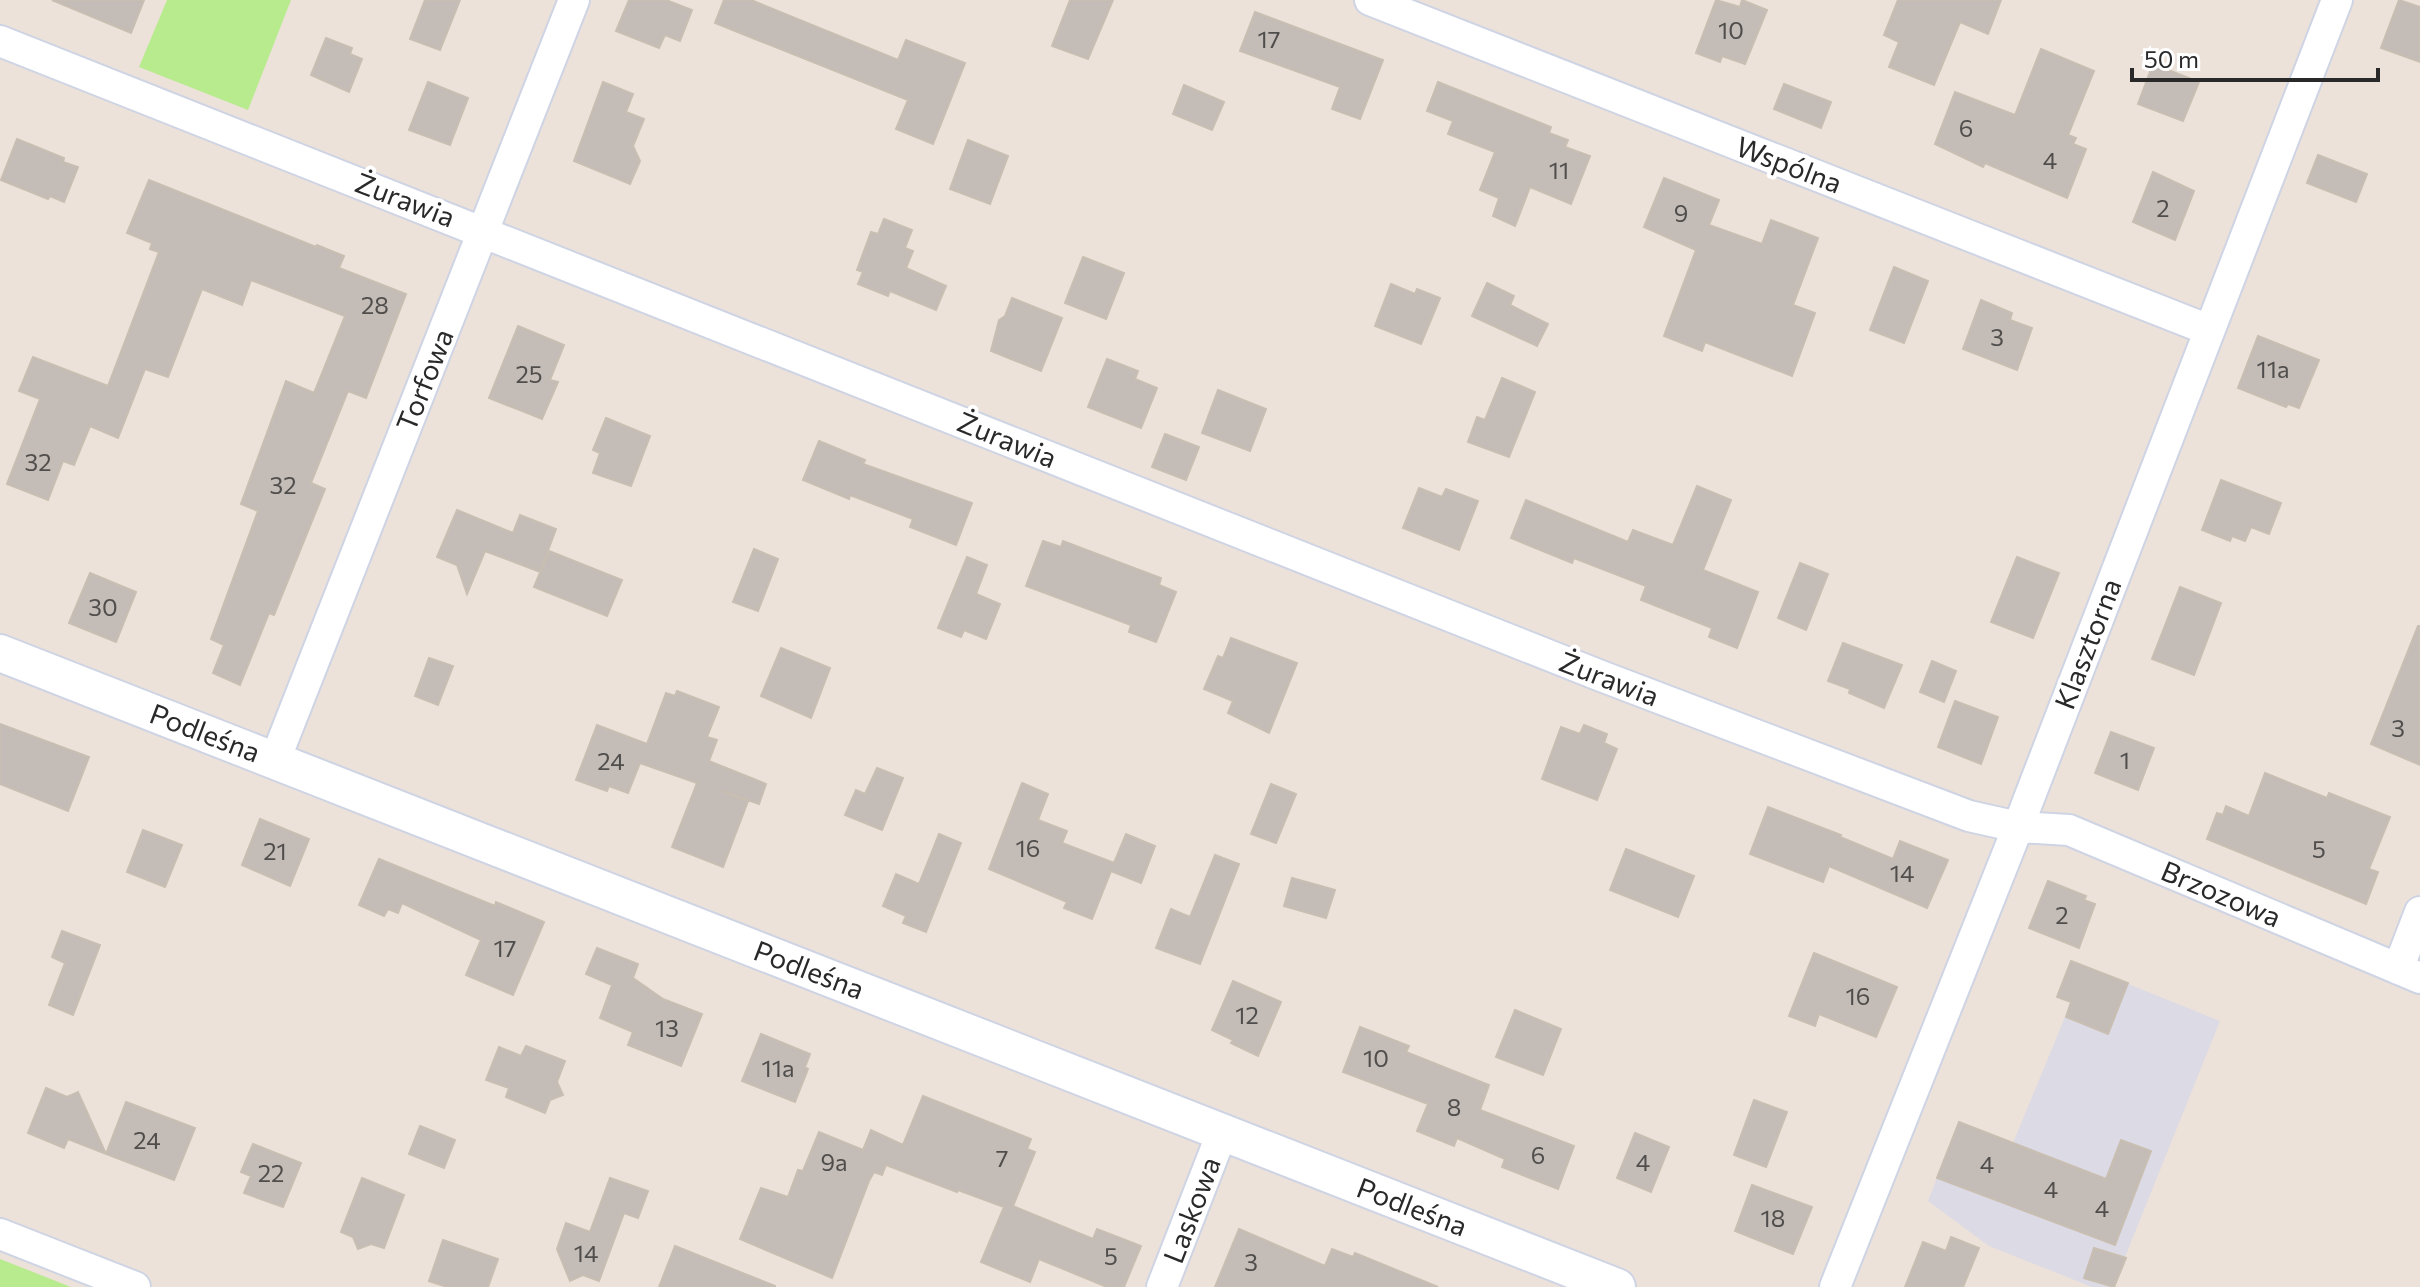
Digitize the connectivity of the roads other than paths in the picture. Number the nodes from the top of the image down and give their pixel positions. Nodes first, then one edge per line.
1 (574, 0) edge
2 (1370, 0) edge
3 (2337, 0) edge
4 (0, 41) edge
5 (484, 231) junction
6 (2209, 330) junction
7 (0, 653) edge
8 (275, 760) junction
9 (2018, 827) junction
10 (2420, 912) edge
11 (2409, 974) edge
12 (1222, 1133) junction
13 (0, 1234) edge
14 (135, 1287) edge
15 (1162, 1287) edge
16 (1617, 1287) edge
17 (1835, 1287) edge

1 - 5 street, Torfowa
2 - 6 street, Wspólna
3 - 6 street, Klasztorna
4 - 5 street, Żurawia
5 - 8 street, Torfowa
5 - 9 street, Żurawia
6 - 9 street, Klasztorna
7 - 8 street, Podleśna
8 - 12 street, Podleśna
9 - 11 street, Brzozowa
9 - 17 street, Klasztorna
10 - 11 street
12 - 15 street, Laskowa
12 - 16 street, Podleśna
13 - 14 street

